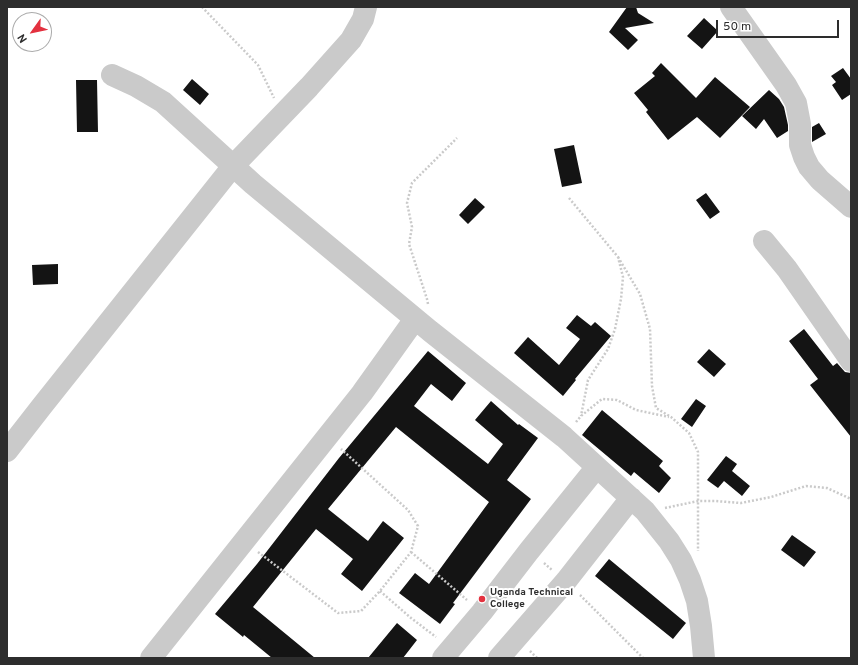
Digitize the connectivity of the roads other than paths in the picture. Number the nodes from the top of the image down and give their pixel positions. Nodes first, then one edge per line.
1 (366, 7) edge
2 (731, 7) edge
3 (112, 75) dead end
4 (233, 166) junction
5 (851, 207) edge
6 (764, 241) dead end
7 (422, 325) junction
8 (851, 361) edge
9 (7, 451) edge
10 (596, 468) junction
11 (638, 505) junction
12 (447, 653) edge
13 (151, 658) edge
14 (499, 658) edge
15 (704, 658) edge

1 - 4 street
2 - 5 street
3 - 4 street
4 - 7 street
4 - 9 street
6 - 8 street
7 - 10 street
7 - 13 street
10 - 11 street
10 - 12 street
11 - 14 street
11 - 15 street

